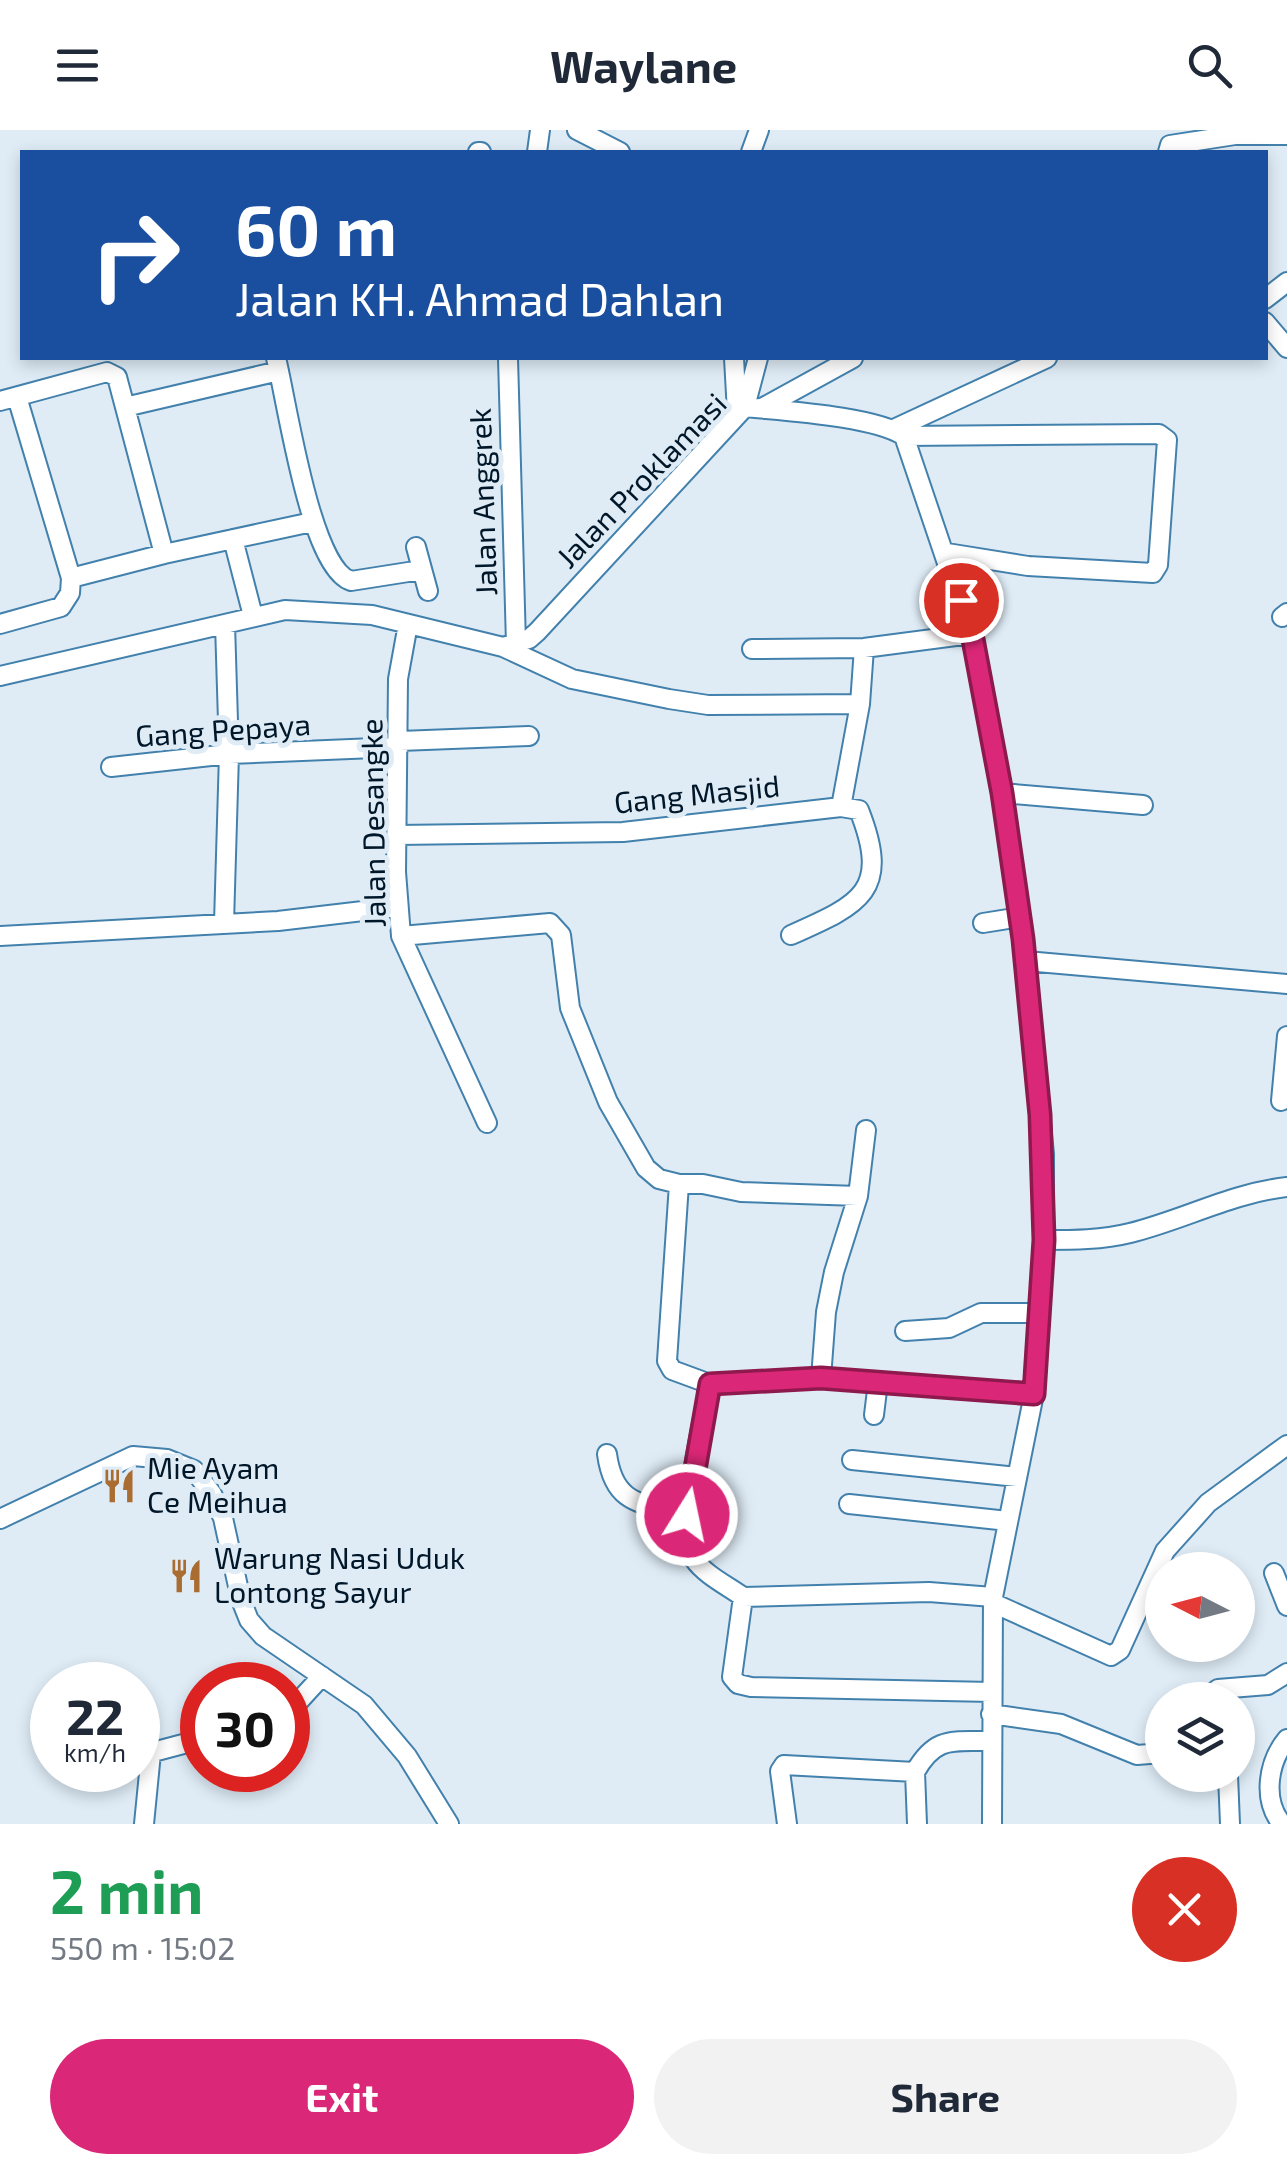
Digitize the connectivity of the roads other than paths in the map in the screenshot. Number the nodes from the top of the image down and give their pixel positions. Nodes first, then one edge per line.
1 (577, 130) edge
2 (1287, 136) edge
3 (616, 150) edge
4 (1169, 150) edge
5 (1268, 326) edge
6 (1287, 348) edge
7 (508, 360) edge
8 (735, 360) edge
9 (758, 360) edge
10 (849, 360) edge
11 (1043, 360) edge
12 (278, 364) edge
13 (8, 399) edge
14 (125, 408) junction
15 (748, 409) junction
16 (899, 432) junction
17 (312, 522) junction
18 (233, 540) junction
19 (416, 547) dead end
20 (947, 553) junction
21 (164, 554) junction
22 (421, 570) junction
23 (71, 578) junction
24 (428, 591) dead end
25 (253, 616) junction
26 (0, 624) edge
27 (224, 624) junction
28 (408, 624) junction
29 (972, 634) junction
30 (510, 645) junction
31 (864, 648) junction
32 (752, 649) dead end
33 (0, 676) edge
34 (860, 704) junction
35 (529, 736) dead end
36 (400, 744) junction
37 (229, 754) junction
38 (111, 767) dead end
39 (1002, 793) junction
40 (1143, 805) dead end
41 (841, 807) junction
42 (397, 835) junction
43 (397, 907) junction
44 (1020, 917) junction
45 (983, 923) dead end
46 (224, 924) junction
47 (792, 935) dead end
48 (0, 936) edge
49 (401, 936) junction
50 (1026, 961) junction
51 (1285, 989) edge
52 (1287, 1036) edge
53 (1287, 1098) edge
54 (487, 1123) dead end
55 (866, 1130) dead end
56 (679, 1184) junction
57 (1287, 1187) edge
58 (858, 1196) junction
59 (1044, 1240) junction
60 (1039, 1314) junction
61 (904, 1331) dead end
62 (821, 1378) junction
63 (878, 1382) junction
64 (710, 1384) junction
65 (1034, 1394) junction
66 (874, 1414) dead end
67 (1287, 1446) edge
68 (607, 1454) dead end
69 (852, 1460) dead end
70 (1017, 1477) junction
71 (849, 1504) dead end
72 (687, 1515) junction
73 (0, 1518) edge
74 (1008, 1521) junction
75 (1274, 1573) dead end
76 (743, 1597) junction
77 (993, 1600) junction
78 (1287, 1606) edge
79 (1287, 1673) edge
80 (322, 1676) junction
81 (1255, 1686) edge
82 (310, 1689) edge
83 (992, 1692) junction
84 (991, 1714) junction
85 (1287, 1739) edge
86 (992, 1741) junction
87 (1145, 1755) edge
88 (915, 1772) junction
89 (144, 1792) edge
90 (1229, 1792) edge
91 (144, 1824) edge
92 (449, 1824) edge
93 (788, 1824) edge
94 (917, 1824) edge
95 (992, 1824) edge
96 (1230, 1824) edge
97 (1282, 1824) edge

1 - 3 street
2 - 4 street
5 - 6 street
7 - 30 street, Jalan Anggrek
8 - 15 street
9 - 15 street
10 - 15 street
11 - 16 street
12 - 14 street
12 - 17 street
13 - 14 street
13 - 23 street
14 - 21 street
15 - 16 street, Jalan Proklamasi
15 - 30 street, Jalan Proklamasi
16 - 20 street
16 - 20 street, Jalan Proklamasi
17 - 18 street
17 - 22 street
18 - 21 street
18 - 25 street
19 - 22 street
20 - 29 street
21 - 23 street
22 - 24 street
23 - 26 street
25 - 27 street
25 - 28 street
27 - 33 street
27 - 37 street
28 - 30 street
28 - 36 street, Jalan Desangke
29 - 31 street
29 - 39 street
30 - 34 street
31 - 32 street
31 - 34 street
34 - 41 street
35 - 36 street, Gang Pepaya
36 - 37 street, Gang Pepaya
36 - 42 street, Jalan Desangke
37 - 38 street, Gang Pepaya
37 - 46 street
39 - 40 street
39 - 44 street
41 - 42 street, Gang Masjid
41 - 47 street
42 - 43 street, Jalan Desangke
43 - 46 street
43 - 49 street, Jalan Desangke
44 - 45 street
44 - 50 street
46 - 48 street
49 - 54 street, Jalan Desangke
49 - 56 street
50 - 51 street
50 - 59 street
52 - 53 street
55 - 58 street
56 - 58 street
56 - 64 street
57 - 59 street
58 - 62 street
59 - 60 street
60 - 61 street
60 - 65 street
62 - 63 street
62 - 64 street
63 - 65 street
63 - 66 street
64 - 72 street
65 - 70 street
67 - 77 street
68 - 72 street
69 - 70 street
70 - 74 street
71 - 74 street
72 - 76 street
73 - 80 street
74 - 77 street
75 - 78 street
76 - 77 street
76 - 83 street
77 - 83 street
79 - 81 street
80 - 82 street
80 - 92 street
83 - 84 street
84 - 86 street
84 - 87 street
85 - 97 street
86 - 88 street
86 - 95 street
88 - 93 street
88 - 94 street
89 - 91 street
90 - 96 street

